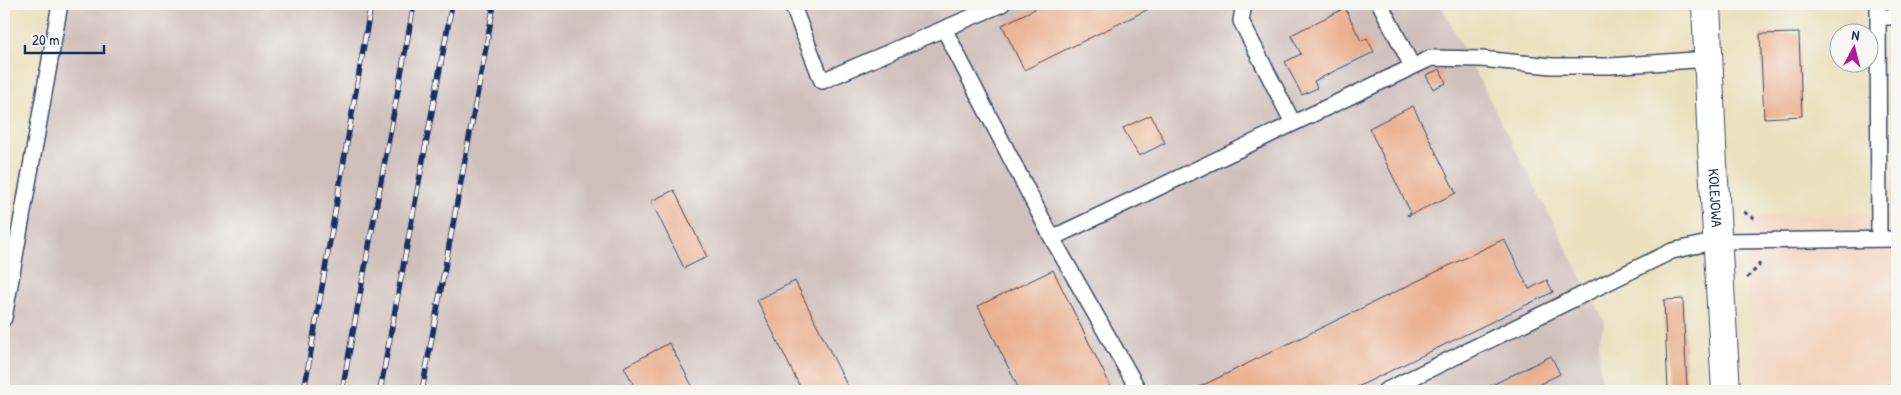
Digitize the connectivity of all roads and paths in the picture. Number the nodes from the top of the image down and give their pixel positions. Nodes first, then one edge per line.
1 (60, 4) edge
2 (792, 4) edge
3 (1002, 4) edge
4 (1244, 4) edge
5 (1380, 4) edge
6 (1706, 4) edge
7 (1878, 11) edge
8 (1897, 17) edge
9 (944, 29) junction
10 (1708, 59) junction
11 (1412, 66) junction
12 (1293, 123) junction
13 (1052, 238) junction
14 (1879, 239) junction
15 (1897, 239) edge
16 (1716, 241) junction
17 (4, 318) edge
18 (1139, 391) edge
19 (1385, 391) edge
20 (1726, 391) edge

1 - 17 lane
2 - 9 lane
3 - 9 lane
4 - 12 lane
5 - 11 lane
6 - 10 street, KOLEJOWA
7 - 8 lane
7 - 14 lane
9 - 13 lane
10 - 11 lane
10 - 16 street, KOLEJOWA
11 - 12 lane
12 - 13 lane
13 - 18 lane
14 - 15 lane
14 - 16 lane
16 - 19 lane
16 - 20 street, KOLEJOWA

